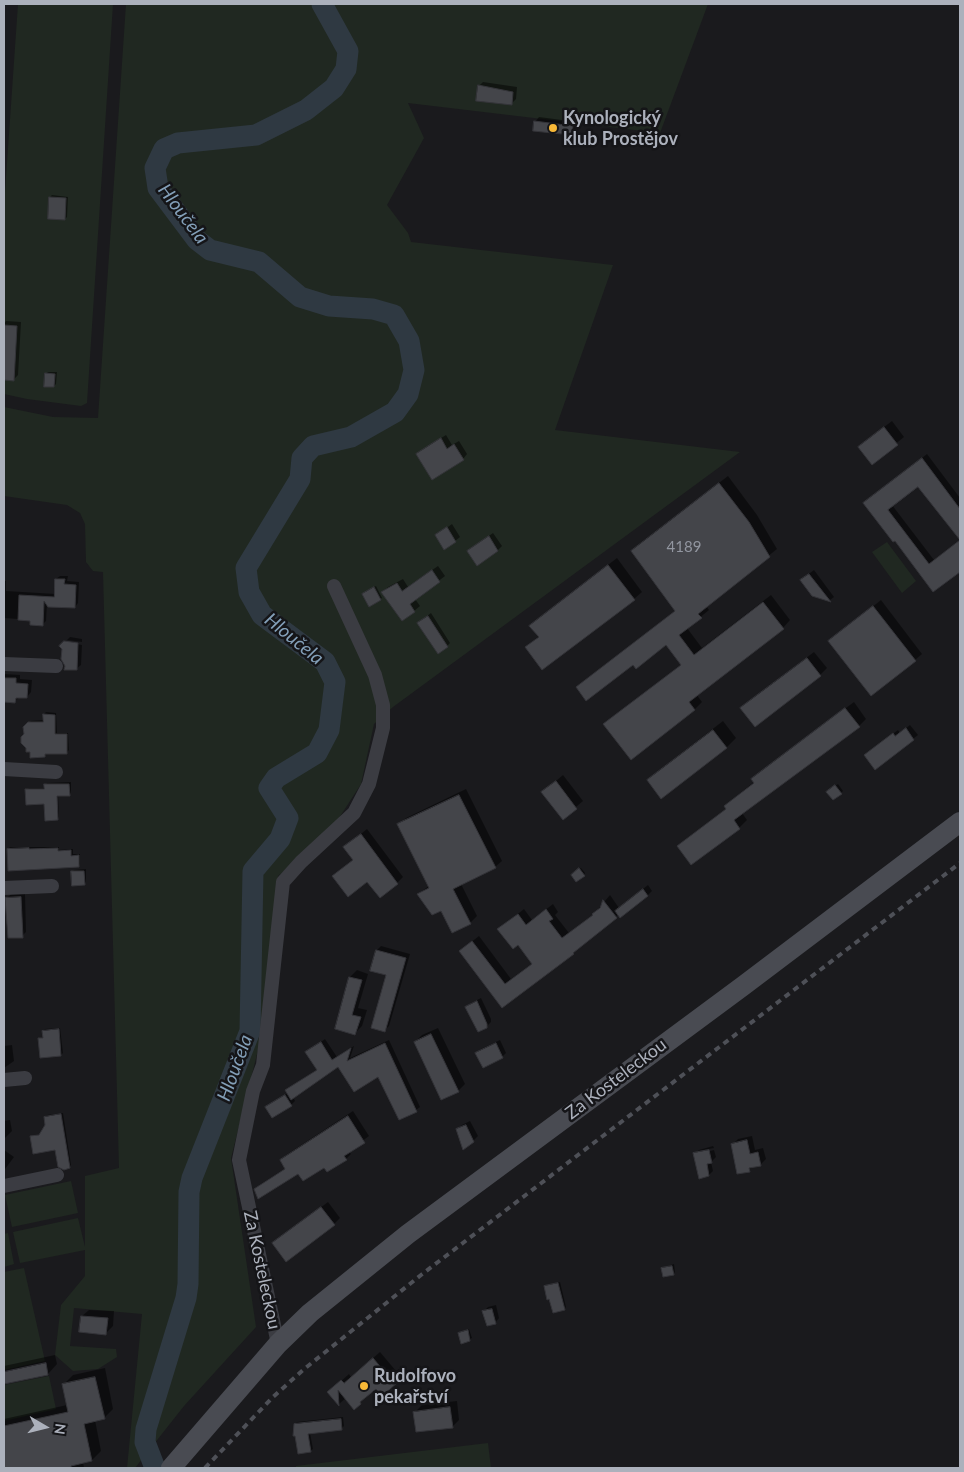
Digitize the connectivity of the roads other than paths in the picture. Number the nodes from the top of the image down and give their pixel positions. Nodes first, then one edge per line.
1 (334, 586) dead end
2 (4, 664) edge
3 (56, 666) dead end
4 (4, 770) edge
5 (56, 772) dead end
6 (960, 822) edge
7 (52, 886) dead end
8 (4, 888) edge
9 (25, 1078) dead end
10 (4, 1080) edge
11 (57, 1175) dead end
12 (4, 1186) edge
13 (278, 1344) junction
14 (176, 1463) edge

1 - 13 street, Za Kosteleckou
2 - 3 street
4 - 5 street
6 - 13 street, Za Kosteleckou
7 - 8 street
9 - 10 street
11 - 12 street
13 - 14 street, Za Kosteleckou

